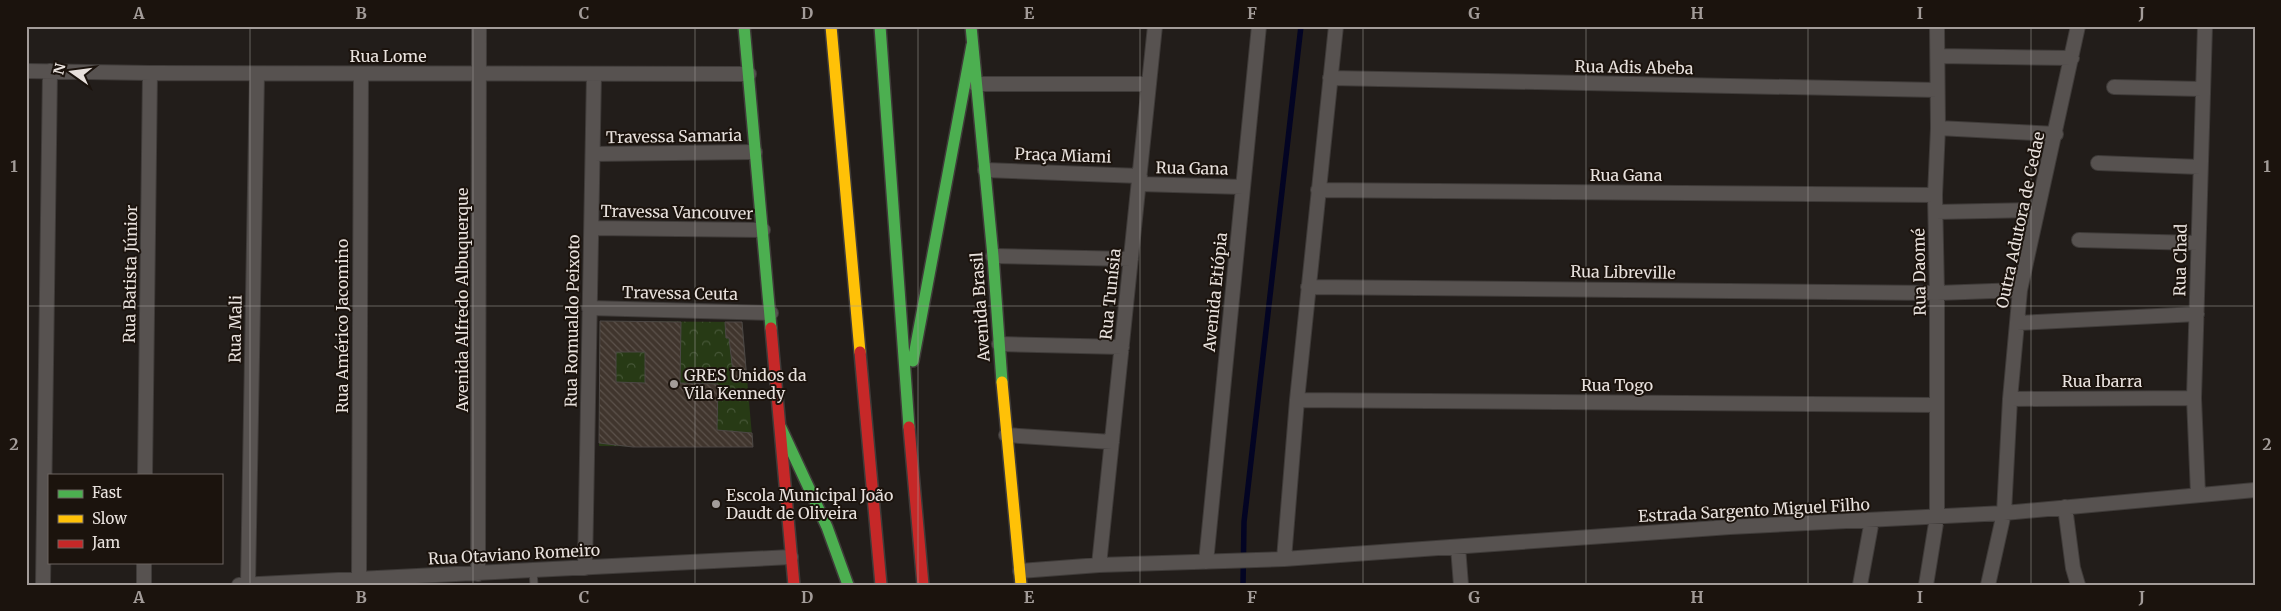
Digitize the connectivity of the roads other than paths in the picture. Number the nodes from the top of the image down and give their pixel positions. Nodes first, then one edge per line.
1 (479, 26) edge
2 (744, 26) edge
3 (831, 26) edge
4 (880, 26) edge
5 (971, 26) edge
6 (1155, 26) edge
7 (1258, 26) edge
8 (1336, 26) edge
9 (1937, 26) edge
10 (2078, 26) edge
11 (2205, 26) edge
12 (972, 45) junction
13 (1938, 56) junction
14 (2072, 58) junction
15 (26, 71) edge
16 (50, 71) junction
17 (150, 74) junction
18 (257, 74) junction
19 (361, 74) junction
20 (480, 74) junction
21 (594, 74) junction
22 (749, 74) junction
23 (1330, 78) junction
24 (975, 84) junction
25 (1149, 84) junction
26 (2114, 87) dead end
27 (2202, 88) junction
28 (1938, 90) junction
29 (1938, 128) junction
30 (2056, 134) junction
31 (755, 152) junction
32 (593, 154) junction
33 (2098, 163) dead end
34 (2200, 167) junction
35 (985, 170) junction
36 (1140, 180) junction
37 (1243, 187) junction
38 (1318, 190) junction
39 (1935, 194) junction
40 (2037, 210) junction
41 (1936, 212) junction
42 (592, 228) junction
43 (762, 230) junction
44 (2079, 240) dead end
45 (2198, 243) junction
46 (993, 256) junction
47 (1130, 259) junction
48 (1308, 287) junction
49 (2020, 290) junction
50 (1938, 292) junction
51 (589, 308) junction
52 (771, 313) junction
53 (2197, 314) junction
54 (2017, 323) junction
55 (999, 344) junction
56 (1122, 347) junction
57 (906, 398) junction
58 (2194, 398) junction
59 (2010, 399) junction
60 (1297, 400) junction
61 (1936, 405) junction
62 (781, 428) junction
63 (1006, 435) junction
64 (1112, 442) junction
65 (145, 474) edge
66 (2255, 490) edge
67 (2198, 494) junction
68 (2065, 507) junction
69 (2004, 513) junction
70 (1937, 517) junction
71 (1872, 520) junction
72 (1458, 547) junction
73 (791, 557) junction
74 (1284, 559) junction
75 (1206, 562) junction
76 (144, 564) edge
77 (1099, 565) junction
78 (585, 568) junction
79 (1020, 570) junction
80 (478, 574) junction
81 (534, 578) edge
82 (358, 579) junction
83 (397, 581) edge
84 (248, 584) edge
85 (43, 585) edge
86 (144, 585) edge
87 (239, 585) edge
88 (794, 585) edge
89 (848, 585) edge
90 (881, 585) edge
91 (923, 585) edge
92 (1021, 585) edge
93 (1461, 585) edge
94 (1860, 585) edge
95 (1926, 585) edge
96 (1988, 585) edge
97 (2078, 585) edge

1 - 20 street, Avenida Alfredo Albuquerque
2 - 22 main road
3 - 90 main road
4 - 57 main road
5 - 12 main road, Avenida Brasil
6 - 25 street, Rua Tunísia
7 - 37 street, Avenida Etiópia
8 - 23 street
9 - 13 street, Rua Daomé
10 - 14 street, Outra Adutora de Cedae
11 - 27 street, Rua Chad
12 - 24 main road, Avenida Brasil
12 - 57 main road
13 - 14 street
13 - 28 street, Rua Daomé
14 - 30 street, Outra Adutora de Cedae
15 - 16 street, Rua Lome
16 - 17 street, Rua Lome
16 - 85 street
17 - 18 street, Rua Lome
17 - 65 street, Rua Batista Júnior
18 - 19 street, Rua Lome
18 - 84 street, Rua Mali
19 - 20 street, Rua Lome
19 - 82 street, Rua Américo Jacomino
20 - 21 street, Rua Lome
20 - 80 street, Avenida Alfredo Albuquerque
21 - 22 street, Rua Lome
21 - 32 street, Rua Romualdo Peixoto
22 - 31 main road
23 - 28 street, Rua Adis Abeba
23 - 38 street
24 - 25 street
24 - 35 main road, Avenida Brasil
25 - 36 street, Rua Tunísia
26 - 27 street
27 - 34 street, Rua Chad
28 - 29 street, Rua Daomé
29 - 30 street
29 - 39 street, Rua Daomé
30 - 40 street, Outra Adutora de Cedae
31 - 32 street, Travessa Samaria
31 - 43 main road
32 - 42 street, Rua Romualdo Peixoto
33 - 34 street
34 - 45 street, Rua Chad
35 - 36 street, Praça Miami
35 - 46 main road, Avenida Brasil
36 - 37 street, Rua Gana
36 - 47 street, Rua Tunísia
37 - 75 street, Avenida Etiópia
38 - 39 street, Rua Gana
38 - 48 street
39 - 41 street, Rua Daomé
40 - 41 street
40 - 49 street, Outra Adutora de Cedae
41 - 50 street, Rua Daomé
42 - 43 street, Travessa Vancouver
42 - 51 street, Rua Romualdo Peixoto
43 - 52 main road
44 - 45 street
45 - 53 street, Rua Chad
46 - 47 street
46 - 55 main road, Avenida Brasil
47 - 56 street, Rua Tunísia
48 - 50 street, Rua Libreville
48 - 60 street
49 - 50 street, Rua Libreville
49 - 54 street, Outra Adutora de Cedae
50 - 61 street, Rua Daomé
51 - 52 street, Travessa Ceuta
51 - 78 street, Rua Romualdo Peixoto
52 - 62 main road
53 - 54 street
53 - 58 street, Rua Chad
54 - 59 street, Outra Adutora de Cedae
55 - 56 street
55 - 63 main road, Avenida Brasil
56 - 64 street, Rua Tunísia
57 - 91 main road
58 - 59 street, Rua Ibarra
58 - 67 street, Rua Chad
59 - 69 street, Outra Adutora de Cedae
60 - 61 street, Rua Togo
60 - 74 street
61 - 70 street, Rua Daomé
62 - 73 main road
62 - 89 main road
63 - 64 street
63 - 79 main road, Avenida Brasil
64 - 77 street, Rua Tunísia
66 - 67 street, Estrada Sargento Miguel Filho
67 - 68 street, Estrada Sargento Miguel Filho
68 - 69 street, Estrada Sargento Miguel Filho
68 - 97 street
69 - 70 street, Estrada Sargento Miguel Filho
69 - 96 street, Outra Adutora de Cedae
70 - 71 street, Estrada Sargento Miguel Filho
70 - 95 street, Rua Daomé
71 - 72 street, Estrada Sargento Miguel Filho
71 - 94 street
72 - 74 street, Estrada Sargento Miguel Filho
72 - 93 street
73 - 78 street, Rua Otaviano Romeiro
73 - 88 main road
74 - 75 street, Estrada Sargento Miguel Filho
75 - 77 street
76 - 86 street
77 - 79 street
78 - 81 street, Rua Otaviano Romeiro
79 - 92 main road, Avenida Brasil
80 - 81 street, Rua Otaviano Romeiro
80 - 83 street, Rua Otaviano Romeiro
82 - 83 street, Rua Otaviano Romeiro
82 - 84 street, Rua Otaviano Romeiro
84 - 87 street, Rua Otaviano Romeiro

